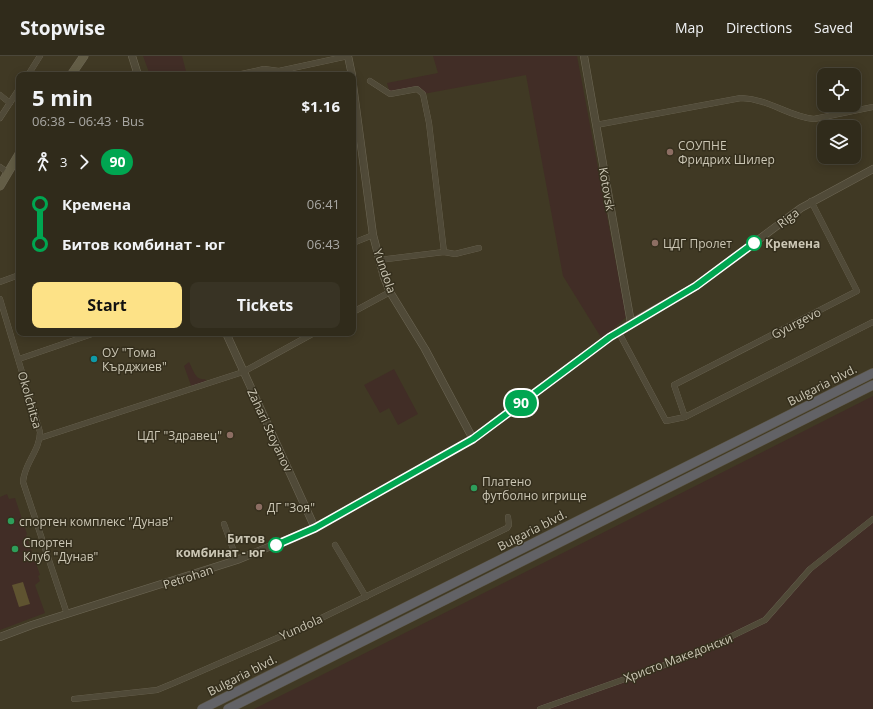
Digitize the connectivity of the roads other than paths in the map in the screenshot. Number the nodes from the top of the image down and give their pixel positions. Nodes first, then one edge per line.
1 (40, 56) edge
2 (84, 56) edge
3 (132, 56) edge
4 (348, 56) edge
5 (584, 56) edge
6 (30, 72) edge
7 (73, 72) edge
8 (137, 72) edge
9 (250, 72) edge
10 (276, 72) edge
11 (284, 72) edge
12 (351, 72) edge
13 (370, 82) dead end
14 (16, 94) edge
15 (0, 95) edge
16 (10, 103) junction
17 (356, 108) edge
18 (873, 108) edge
19 (0, 118) edge
20 (596, 125) junction
21 (16, 157) edge
22 (4, 169) edge
23 (873, 169) edge
24 (0, 186) edge
25 (811, 201) junction
26 (373, 235) junction
27 (356, 242) edge
28 (479, 248) dead end
29 (444, 252) junction
30 (379, 260) junction
31 (16, 276) edge
32 (0, 282) edge
33 (390, 292) junction
34 (0, 299) edge
35 (356, 310) edge
36 (873, 322) edge
37 (632, 323) junction
38 (618, 332) junction
39 (86, 336) edge
40 (227, 336) edge
41 (309, 336) edge
42 (19, 359) junction
43 (243, 372) junction
44 (873, 373) edge
45 (873, 384) edge
46 (685, 417) junction
47 (40, 438) junction
48 (473, 439) junction
49 (508, 517) dead end
50 (873, 520) edge
51 (224, 524) dead end
52 (315, 528) junction
53 (335, 545) dead end
54 (237, 560) junction
55 (366, 597) junction
56 (66, 614) junction
57 (0, 637) edge
58 (74, 699) dead end
59 (202, 709) edge
60 (228, 709) edge
61 (540, 709) edge

1 - 6 street
2 - 7 main road
3 - 8 street
4 - 11 street
4 - 12 street
5 - 20 street, Kotovsk
9 - 10 street
13 - 29 street
14 - 16 street
15 - 16 street
16 - 19 street
17 - 26 street, Yundola
18 - 20 street
20 - 37 street, Kotovsk
21 - 22 main road
22 - 24 main road
23 - 25 street, Riga
25 - 37 street, Riga
25 - 46 street, Gyurgevo
26 - 27 street
26 - 30 street, Yundola
28 - 29 street
29 - 30 street
30 - 33 street, Yundola
31 - 32 street
33 - 35 street
33 - 48 street, Yundola
34 - 42 street, Okolchitsa
36 - 46 street
37 - 38 street, Riga
38 - 46 street
38 - 48 street, Riga
39 - 42 street
40 - 43 street, Zahari Stoyanov
41 - 43 street
42 - 47 street, Okolchitsa
43 - 47 street
43 - 52 street, Zahari Stoyanov
44 - 59 highway, Bulgaria blvd.
45 - 60 highway, Bulgaria blvd.
47 - 56 street, Okolchitsa
48 - 52 street, Petrohan
49 - 55 street, Yundola
50 - 61 street, Христо Македонски
51 - 54 street
52 - 54 street, Petrohan
53 - 55 street
54 - 56 street, Petrohan
55 - 58 street, Yundola
56 - 57 street, Petrohan

